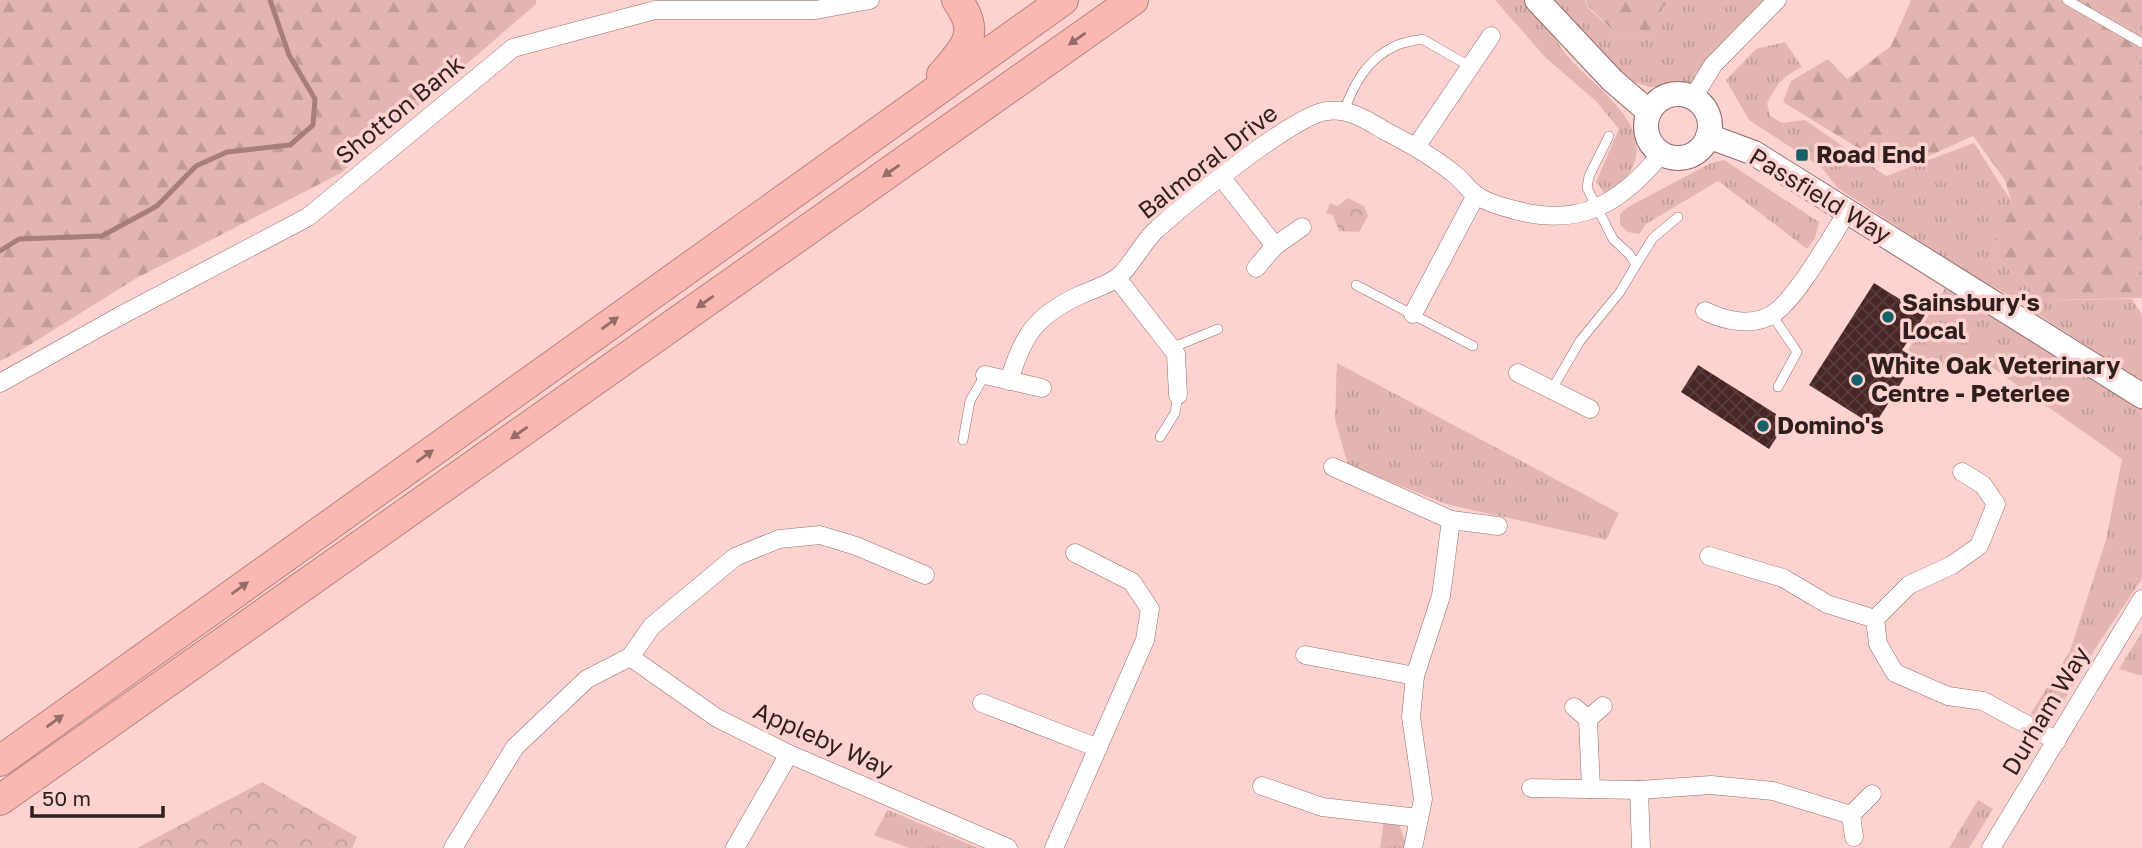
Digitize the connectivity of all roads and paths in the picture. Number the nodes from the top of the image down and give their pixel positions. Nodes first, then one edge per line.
1 (870, 0) edge
2 (957, 0) edge
3 (1063, 0) edge
4 (1133, 0) edge
5 (1537, 0) edge
6 (1777, 0) edge
7 (2067, 0) edge
8 (1491, 36) dead end
9 (2142, 43) edge
10 (1471, 67) junction
11 (1693, 98) junction
12 (914, 107) junction
13 (1344, 111) junction
14 (1649, 113) junction
15 (1609, 136) dead end
16 (1708, 136) junction
17 (1416, 147) junction
18 (1661, 154) junction
19 (1222, 178) junction
20 (1476, 195) junction
21 (1598, 209) junction
22 (1848, 211) junction
23 (1678, 217) dead end
24 (1302, 227) dead end
25 (1275, 246) junction
26 (1636, 265) junction
27 (1256, 268) dead end
28 (1117, 278) junction
29 (1356, 285) dead end
30 (1705, 312) dead end
31 (1413, 314) junction
32 (1772, 315) junction
33 (1218, 329) dead end
34 (1473, 346) dead end
35 (1171, 348) junction
36 (1518, 373) dead end
37 (985, 375) joint
38 (1009, 381) junction
39 (0, 383) edge
40 (1778, 387) dead end
41 (1042, 388) dead end
42 (1552, 389) junction
43 (1178, 395) joint
44 (2142, 396) edge
45 (1590, 409) dead end
46 (1160, 437) dead end
47 (963, 440) dead end
48 (1333, 467) dead end
49 (1962, 472) dead end
50 (1451, 520) junction
51 (1498, 526) dead end
52 (1075, 553) dead end
53 (1709, 556) dead end
54 (925, 575) dead end
55 (2142, 599) edge
56 (1875, 619) junction
57 (1306, 655) dead end
58 (630, 657) junction
59 (1415, 676) junction
60 (982, 703) dead end
61 (1603, 706) dead end
62 (1573, 707) dead end
63 (1588, 719) junction
64 (2057, 741) junction
65 (1098, 748) junction
66 (789, 754) junction
67 (0, 761) edge
68 (1262, 786) dead end
69 (1531, 788) dead end
70 (1591, 789) junction
71 (1639, 790) junction
72 (1872, 794) dead end
73 (0, 800) edge
74 (1852, 815) junction
75 (1418, 818) junction
76 (1854, 836) dead end
77 (453, 848) edge
78 (735, 848) edge
79 (1008, 848) edge
80 (1055, 848) edge
81 (1413, 848) edge
82 (1642, 848) edge
83 (1991, 848) edge

1 - 39 street, Shotton Bank
2 - 12 highway
3 - 12 highway
4 -> 73 highway
5 - 14 street
6 - 11 street
7 - 9 lane
8 - 10 street
10 - 13 lane
10 - 17 street
11 - 14 street
11 - 16 street
67 -> 12 highway
13 - 17 street
13 - 19 street, Balmoral Drive
14 - 18 street
15 - 21 lane
16 - 18 street
16 - 22 street, Passfield Way
17 - 20 street
18 - 21 street
19 - 25 street
19 - 28 street, Balmoral Drive
20 - 21 street
20 - 31 street
21 - 26 lane
22 - 32 street
22 - 44 street, Passfield Way
23 - 26 lane
24 - 25 street
25 - 27 street
26 - 42 lane
28 - 35 street
28 - 38 street, Balmoral Drive
29 - 31 lane
30 - 32 street
31 - 34 lane
32 - 40 lane
33 - 35 lane
35 - 43 street
36 - 42 street
37 - 38 street
37 - 47 lane
38 - 41 street
42 - 45 street
43 - 46 lane
48 - 50 street
49 - 56 street
50 - 51 street
50 - 59 street
52 - 65 street
53 - 56 street
54 - 58 street
55 - 64 street, Durham Way
56 - 64 street
57 - 59 street
58 - 66 street, Appleby Way
58 - 77 street
59 - 75 street
60 - 65 street
61 - 63 street
62 - 63 street
63 - 70 street
64 - 83 street, Durham Way
65 - 80 street
66 - 78 street
66 - 79 street, Appleby Way
68 - 75 street
69 - 70 street
70 - 71 street
71 - 74 street
71 - 82 street
72 - 74 street
74 - 76 street
75 - 81 street

